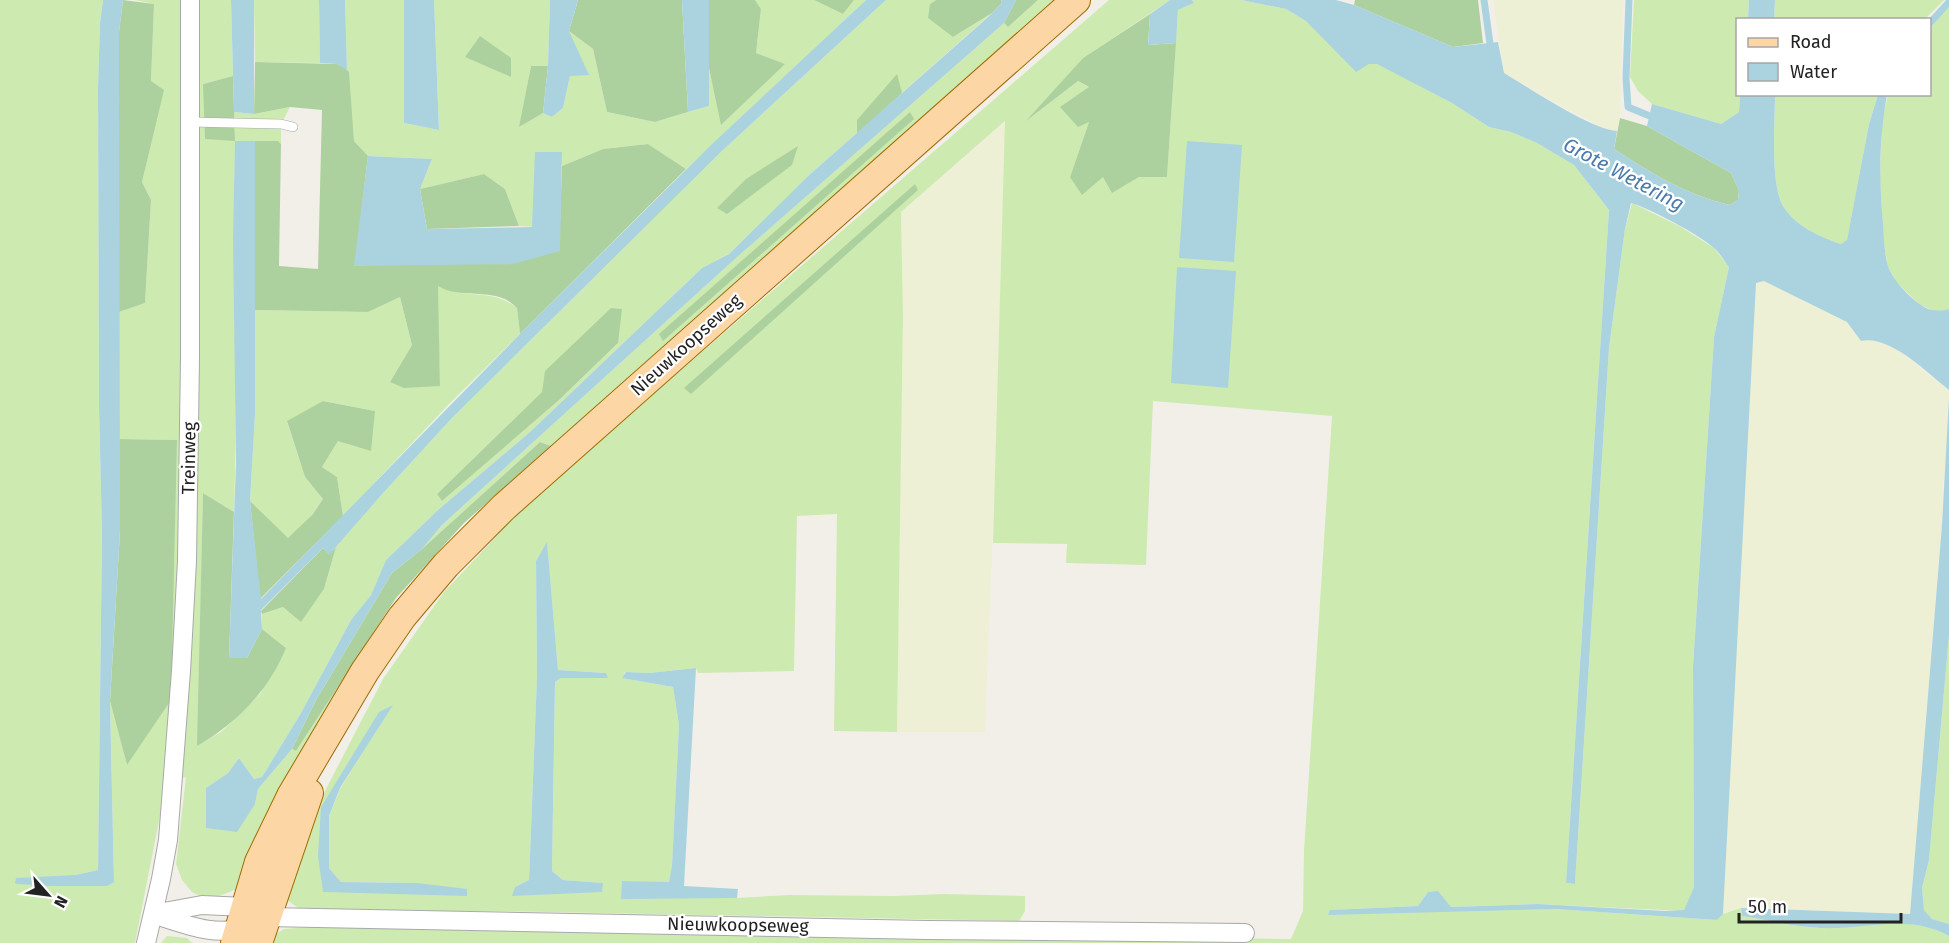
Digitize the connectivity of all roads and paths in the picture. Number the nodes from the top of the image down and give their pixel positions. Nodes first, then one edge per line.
1 (190, 0) edge
2 (1076, 0) edge
3 (190, 122) junction
4 (293, 127) dead end
5 (153, 914) junction
6 (248, 928) edge
7 (1245, 933) dead end
8 (146, 943) edge

1 - 3 street, Treinweg
2 - 6 main road, Nieuwkoopseweg
3 - 4 lane
3 - 5 street, Treinweg
5 - 6 street
5 - 8 street, Treinweg
6 - 7 street, Nieuwkoopseweg

